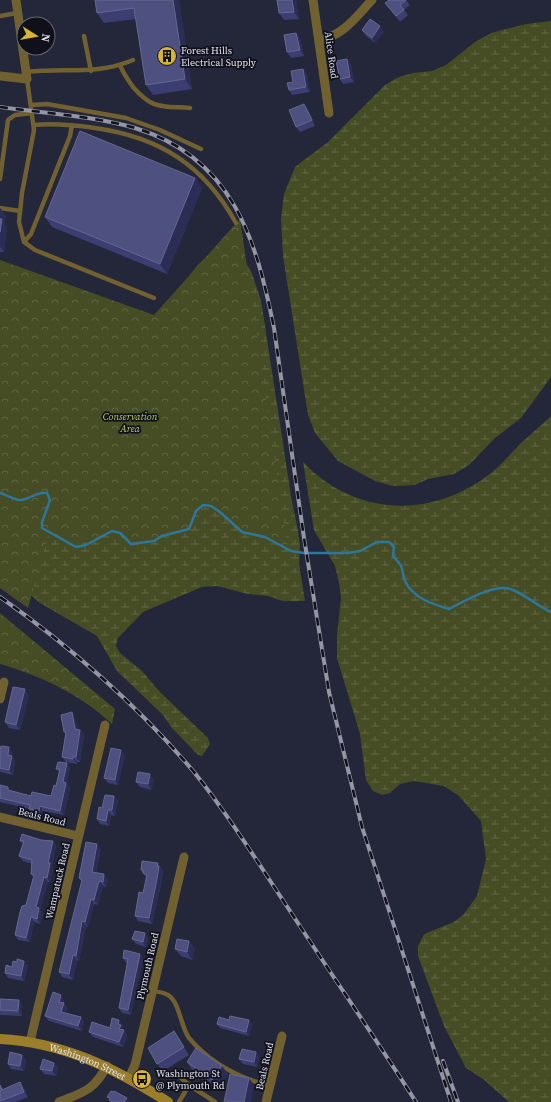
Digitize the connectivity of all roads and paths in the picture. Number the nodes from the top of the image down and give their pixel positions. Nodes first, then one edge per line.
1 (16, 0) edge
2 (313, 0) edge
3 (372, 0) edge
4 (18, 13) junction
5 (0, 16) edge
6 (84, 36) dead end
7 (319, 40) junction
8 (133, 60) dead end
9 (120, 65) junction
10 (90, 71) junction
11 (0, 76) edge
12 (27, 76) junction
13 (31, 105) junction
14 (190, 108) dead end
15 (32, 113) junction
16 (329, 113) dead end
17 (34, 125) junction
18 (72, 125) junction
19 (201, 149) dead end
20 (0, 179) edge
21 (0, 208) edge
22 (20, 211) junction
23 (236, 222) dead end
24 (24, 242) junction
25 (154, 298) dead end
26 (4, 682) dead end
27 (0, 699) edge
28 (105, 725) dead end
29 (0, 817) edge
30 (78, 836) junction
31 (184, 857) dead end
32 (153, 991) junction
33 (282, 1036) dead end
34 (0, 1039) edge
35 (30, 1042) junction
36 (107, 1066) junction
37 (174, 1072) dead end
38 (129, 1078) junction
39 (189, 1085) junction
40 (270, 1086) junction
41 (59, 1102) edge
42 (168, 1102) edge
43 (179, 1102) edge
44 (215, 1102) edge
45 (266, 1102) edge

1 - 4 street
2 - 7 street, Alice Road
3 - 7 street
4 - 5 lane
4 - 12 street
6 - 10 lane
7 - 16 street, Alice Road
8 - 9 lane
9 - 10 lane
9 - 14 lane
10 - 12 lane
11 - 12 street
12 - 13 lane
13 - 15 lane
13 - 19 lane
15 - 17 lane
15 - 20 lane
17 - 18 lane
17 - 22 lane
18 - 23 lane
18 - 24 lane
21 - 22 lane
22 - 24 lane
24 - 25 lane
26 - 27 street
28 - 30 street, Wampatuck Road
29 - 30 street, Beals Road
30 - 35 street, Wampatuck Road
31 - 32 street, Plymouth Road
32 - 38 street, Plymouth Road
32 - 40 lane
33 - 40 street, Beals Road
34 - 35 main road, Washington Street
35 - 36 main road, Washington Street
36 - 38 main road, Washington Street
36 - 41 street
37 - 39 lane
38 - 42 main road, Washington Street
39 - 43 lane
39 - 44 lane
40 - 45 street, Beals Road

